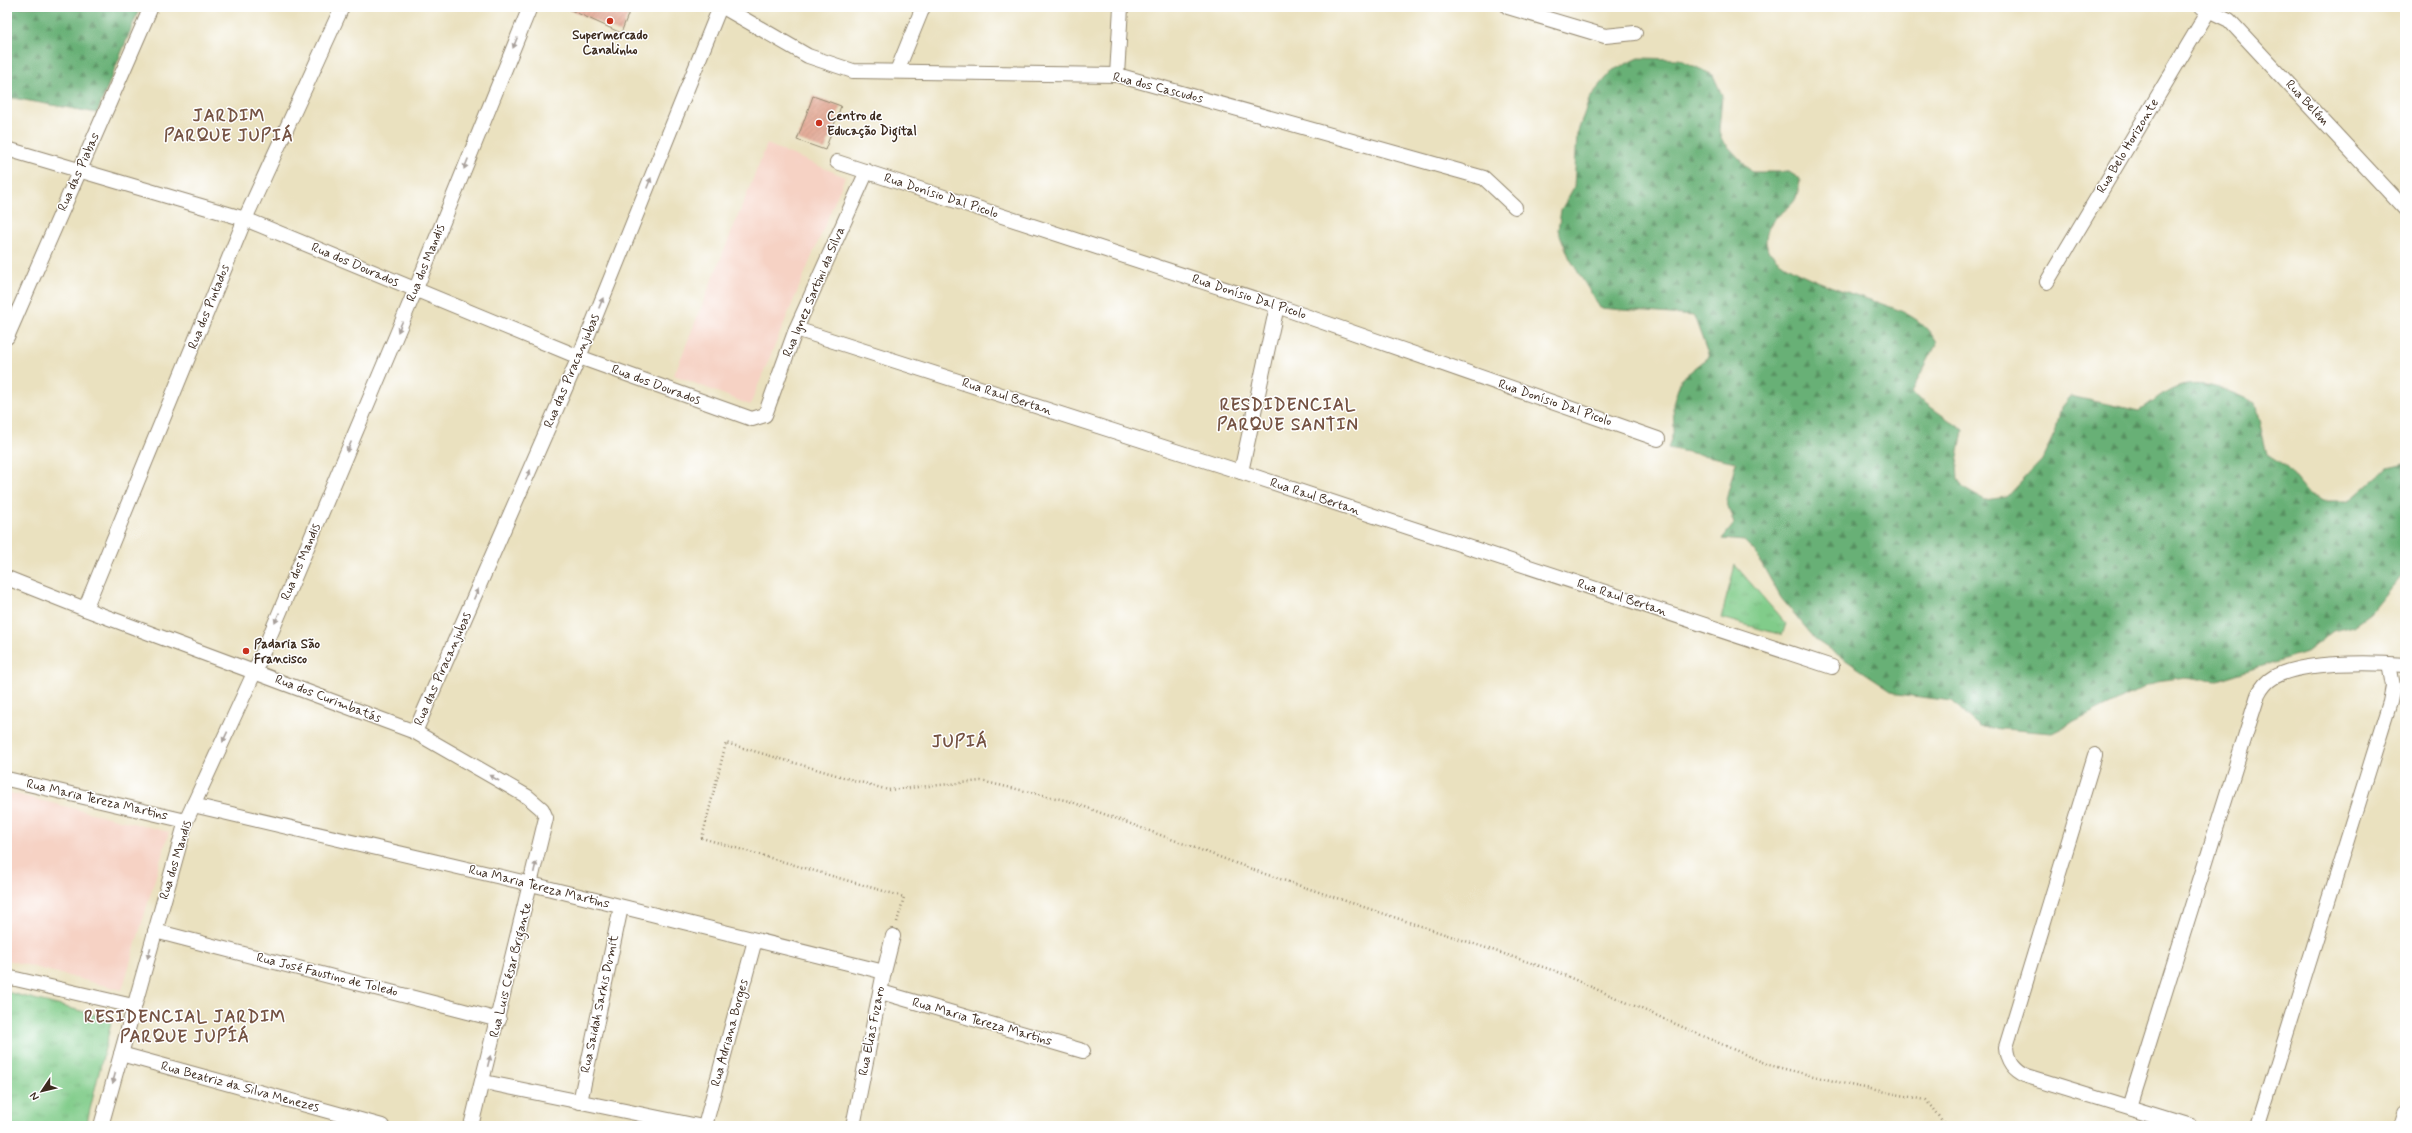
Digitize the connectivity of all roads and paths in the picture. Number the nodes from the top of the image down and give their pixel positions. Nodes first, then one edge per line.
1 (151, 7) edge
2 (342, 7) edge
3 (530, 7) edge
4 (720, 7) edge
5 (723, 7) edge
6 (923, 7) edge
7 (1121, 7) edge
8 (1508, 7) edge
9 (2205, 9) edge
10 (1635, 32) dead end
11 (897, 71) junction
12 (1117, 75) junction
13 (7, 148) edge
14 (837, 162) dead end
15 (80, 171) junction
16 (867, 171) junction
17 (1515, 207) dead end
18 (2405, 209) edge
19 (245, 220) junction
20 (2047, 282) dead end
21 (415, 291) junction
22 (1277, 306) junction
23 (796, 329) junction
24 (7, 337) edge
25 (579, 357) junction
26 (765, 415) joint
27 (1658, 439) dead end
28 (1241, 472) junction
29 (7, 578) edge
30 (85, 609) junction
31 (2389, 664) junction
32 (2405, 665) edge
33 (1832, 668) dead end
34 (255, 671) junction
35 (415, 732) junction
36 (2095, 755) dead end
37 (7, 778) edge
38 (528, 797) joint
39 (193, 805) junction
40 (186, 821) junction
41 (531, 884) junction
42 (621, 907) junction
43 (155, 931) junction
44 (893, 936) joint
45 (756, 940) junction
46 (884, 972) junction
47 (7, 977) edge
48 (881, 992) junction
49 (133, 1006) junction
50 (499, 1020) junction
51 (1083, 1051) dead end
52 (121, 1054) junction
53 (484, 1082) junction
54 (580, 1102) junction
55 (2129, 1107) junction
56 (2405, 1113) edge
57 (101, 1126) edge
58 (382, 1126) edge
59 (471, 1126) edge
60 (698, 1126) edge
61 (706, 1126) edge
62 (853, 1126) edge
63 (1946, 1126) edge
64 (2190, 1126) edge
65 (2258, 1126) edge
66 (2401, 1126) edge

1 - 15 street, Rua das Piabas
2 - 19 street, Rua dos Pintados
3 -> 21 street, Rua dos Mandis
25 -> 4 street, Rua das Piracanjubas
5 - 11 street, Rua dos Cascudos
6 - 11 street
7 - 12 street
8 - 10 street
9 - 18 street, Rua Belém
9 - 20 street, Rua Belo Horizonte
11 - 12 street, Rua dos Cascudos
12 - 17 street, Rua dos Cascudos
13 - 15 street, Rua dos Dourados
14 - 16 street, Rua Donísio Dal Picolo
15 - 19 street, Rua dos Dourados
15 - 24 street, Rua das Piabas
16 - 22 street, Rua Donísio Dal Picolo
16 - 23 street, Rua Ignez Sartini da Silva
19 - 21 street, Rua dos Dourados
19 - 30 street, Rua dos Pintados
21 - 25 street, Rua dos Dourados
21 -> 34 street, Rua dos Mandis
22 - 27 street, Rua Donísio Dal Picolo
22 - 28 street
23 - 26 street, Rua Ignez Sartini da Silva
23 - 28 street, Rua Raul Bertan
25 - 26 street, Rua dos Dourados
35 -> 25 street, Rua das Piracanjubas
28 - 33 street, Rua Raul Bertan
29 - 30 street, Rua dos Curimbatás
30 - 34 street, Rua dos Curimbatás
31 - 32 street
31 - 55 street
31 - 65 street
34 - 35 street, Rua dos Curimbatás
34 -> 39 street, Rua dos Mandis
38 -> 35 street, Rua dos Curimbatás
36 - 55 street
37 - 40 street, Rua Maria Tereza Martins
41 -> 38 street, Rua Luis César Brigante
39 - 40 street, Rua dos Mandis
39 - 41 street, Rua Maria Tereza Martins
40 - 43 street, Rua dos Mandis
41 - 42 street, Rua Maria Tereza Martins
41 - 50 street, Rua Luis César Brigante
42 - 45 street, Rua Maria Tereza Martins
42 - 54 street, Rua Saidah Sarkis Dumit
43 -> 49 street, Rua dos Mandis
43 - 50 street, Rua José Faustino de Toledo
44 - 46 street, Rua Elias Fuzaro
44 - 63 path
45 - 46 street, Rua Maria Tereza Martins
45 - 61 street, Rua Adriana Borges
46 - 48 street, Rua Elias Fuzaro
47 - 49 street
48 - 51 street, Rua Maria Tereza Martins
48 - 62 street, Rua Elias Fuzaro
49 - 52 street, Rua dos Mandis
53 -> 50 street, Rua Luis César Brigante
52 -> 57 street, Rua dos Mandis
52 - 58 street, Rua Beatriz da Silva Menezes
53 - 54 street
53 - 59 street, Rua Luis César Brigante
54 - 60 street
55 - 64 street
56 - 66 street

